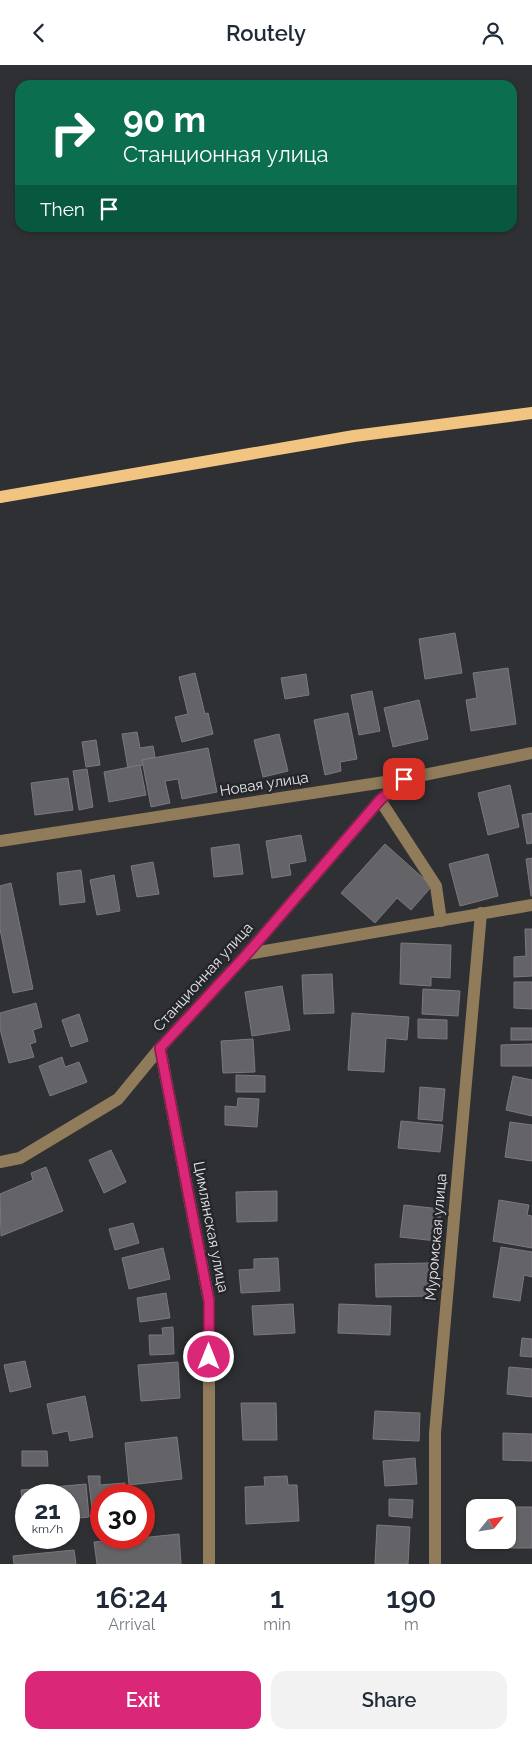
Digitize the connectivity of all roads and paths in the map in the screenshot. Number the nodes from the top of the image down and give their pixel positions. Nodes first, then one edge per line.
1 (532, 413) edge
2 (0, 497) edge
3 (532, 753) edge
4 (404, 779) junction
5 (380, 800) junction
6 (0, 841) edge
7 (532, 905) edge
8 (481, 913) junction
9 (441, 921) junction
10 (247, 954) junction
11 (160, 1048) junction
12 (0, 1161) edge
13 (209, 1564) edge
14 (435, 1564) edge

1 - 2 main road
3 - 4 street, Новая улица
4 - 5 street, Станционная улица
4 - 6 street, Новая улица
5 - 9 street
5 - 10 street, Станционная улица
7 - 8 street
8 - 9 street
8 - 14 street, Муромская улица
9 - 10 street
10 - 11 street, Станционная улица
11 - 12 street, Станционная улица
11 - 13 street, Цимлянская улица

